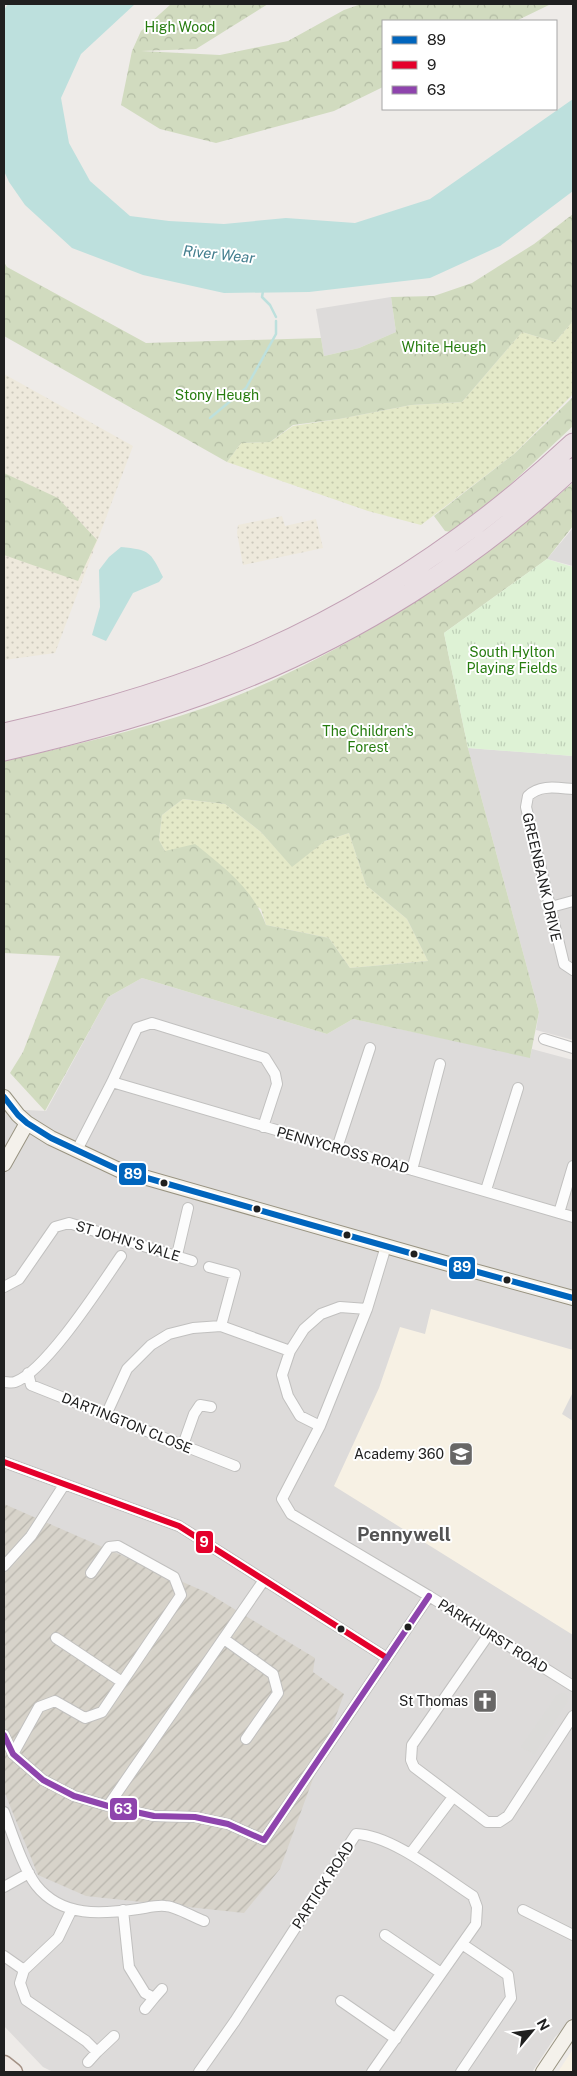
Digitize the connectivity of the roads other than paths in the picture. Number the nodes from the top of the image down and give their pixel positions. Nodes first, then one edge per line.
1 (573, 443) edge
2 (573, 468) edge
3 (4, 733) edge
4 (4, 751) edge
5 (573, 789) edge
6 (573, 901) edge
7 (551, 907) junction
8 (573, 970) edge
9 (544, 1039) dead end
10 (370, 1048) dead end
11 (573, 1048) edge
12 (440, 1064) dead end
13 (112, 1082) junction
14 (518, 1088) dead end
15 (4, 1097) edge
16 (27, 1123) junction
17 (263, 1127) junction
18 (337, 1148) junction
19 (77, 1150) junction
20 (4, 1164) edge
21 (573, 1166) edge
22 (412, 1170) junction
23 (486, 1190) junction
24 (188, 1208) dead end
25 (559, 1213) junction
26 (573, 1217) edge
27 (386, 1246) junction
28 (177, 1255) junction
29 (121, 1256) dead end
30 (192, 1261) dead end
31 (209, 1267) dead end
32 (4, 1287) edge
33 (573, 1298) edge
34 (367, 1309) junction
35 (221, 1326) junction
36 (290, 1351) junction
37 (28, 1374) junction
38 (4, 1382) edge
39 (211, 1407) dead end
40 (106, 1415) junction
41 (320, 1426) junction
42 (183, 1446) junction
43 (4, 1462) edge
44 (235, 1466) dead end
45 (64, 1485) junction
46 (4, 1566) edge
47 (92, 1573) dead end
48 (264, 1580) junction
49 (429, 1596) junction
50 (489, 1634) junction
51 (56, 1638) dead end
52 (224, 1639) junction
53 (387, 1658) junction
54 (122, 1682) junction
55 (573, 1686) edge
56 (573, 1716) edge
57 (4, 1735) edge
58 (246, 1739) dead end
59 (13, 1754) junction
60 (453, 1797) junction
61 (108, 1806) junction
62 (4, 1812) edge
63 (410, 1854) junction
64 (29, 1873) junction
65 (4, 1887) edge
66 (72, 1909) junction
67 (123, 1910) junction
68 (523, 1910) dead end
69 (204, 1921) dead end
70 (385, 1935) dead end
71 (573, 1935) edge
72 (462, 1944) junction
73 (4, 1956) edge
74 (24, 1970) junction
75 (441, 1973) junction
76 (162, 1989) dead end
77 (154, 1998) junction
78 (341, 2001) dead end
79 (145, 2009) dead end
80 (573, 2027) edge
81 (114, 2036) dead end
82 (396, 2038) junction
83 (97, 2052) junction
84 (88, 2062) dead end
85 (4, 2064) edge
86 (14, 2072) edge
87 (199, 2072) edge
88 (372, 2072) edge
89 (461, 2072) edge
90 (543, 2072) edge

1 - 3 highway
2 - 4 highway
5 - 7 street, GREENBANK DRIVE
6 - 7 street
7 - 8 street, GREENBANK DRIVE
9 - 11 street
10 - 18 street
12 - 22 street
13 - 17 street, PENNYCROSS ROAD
13 - 17 street
13 - 19 street
14 - 23 street
15 - 16 street
16 - 19 street
16 - 20 street
17 - 18 street, PENNYCROSS ROAD
18 - 22 street, PENNYCROSS ROAD
19 - 27 street
21 - 25 street
22 - 23 street, PENNYCROSS ROAD
23 - 25 street, PENNYCROSS ROAD
24 - 28 street
25 - 26 street, PENNYCROSS ROAD
27 - 33 street
27 - 34 street
28 - 30 street, ST JOHN'S VALE
28 - 32 street, ST JOHN'S VALE
29 - 37 street
31 - 35 street
34 - 36 street
34 - 41 street
35 - 36 street
35 - 40 street
36 - 41 street
37 - 38 street
37 - 40 street, DARTINGTON CLOSE
39 - 42 street
40 - 42 street, DARTINGTON CLOSE
41 - 49 street, PARKHURST ROAD
42 - 44 street, DARTINGTON CLOSE
43 - 45 street
45 - 46 street
45 - 48 street
47 - 54 street
48 - 52 street
48 - 53 street
49 - 50 street, PARKHURST ROAD
49 - 53 street
50 - 55 street, PARKHURST ROAD
50 - 60 street
51 - 54 street
52 - 58 street
52 - 61 street
53 - 61 street
54 - 59 street
56 - 60 street
57 - 59 street
59 - 61 street
60 - 63 street
62 - 64 street
63 - 72 street, PARTICK ROAD
63 - 87 street, PARTICK ROAD
64 - 65 street
64 - 66 street
66 - 67 street
66 - 74 street
67 - 69 street
67 - 77 street
68 - 71 street
70 - 75 street
72 - 75 street, PARTICK ROAD
72 - 89 street
73 - 74 street
74 - 83 street
75 - 82 street, PARTICK ROAD
76 - 77 street
77 - 79 street
78 - 82 street
80 - 90 street
81 - 83 street
82 - 88 street, PARTICK ROAD
83 - 84 street
85 - 86 main road

